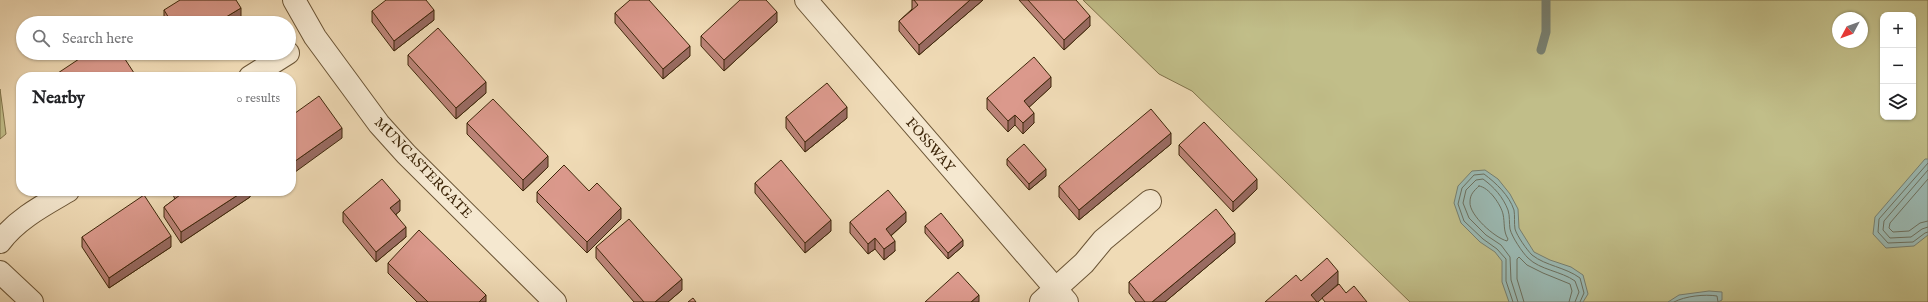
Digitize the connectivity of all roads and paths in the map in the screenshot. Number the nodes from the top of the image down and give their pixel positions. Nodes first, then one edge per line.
1 (294, 0) edge
2 (806, 0) edge
3 (315, 37) junction
4 (296, 49) edge
5 (278, 60) edge
6 (258, 72) edge
7 (60, 196) edge
8 (1150, 201) dead end
9 (2, 236) edge
10 (0, 272) edge
11 (1054, 298) edge
12 (32, 302) edge
13 (555, 302) edge

1 - 3 street, MUNCASTERGATE
2 - 11 street, FOSSWAY
3 - 4 street
3 - 13 street, MUNCASTERGATE
5 - 6 street
7 - 9 street
8 - 11 street, FOSSWAY
10 - 12 street

